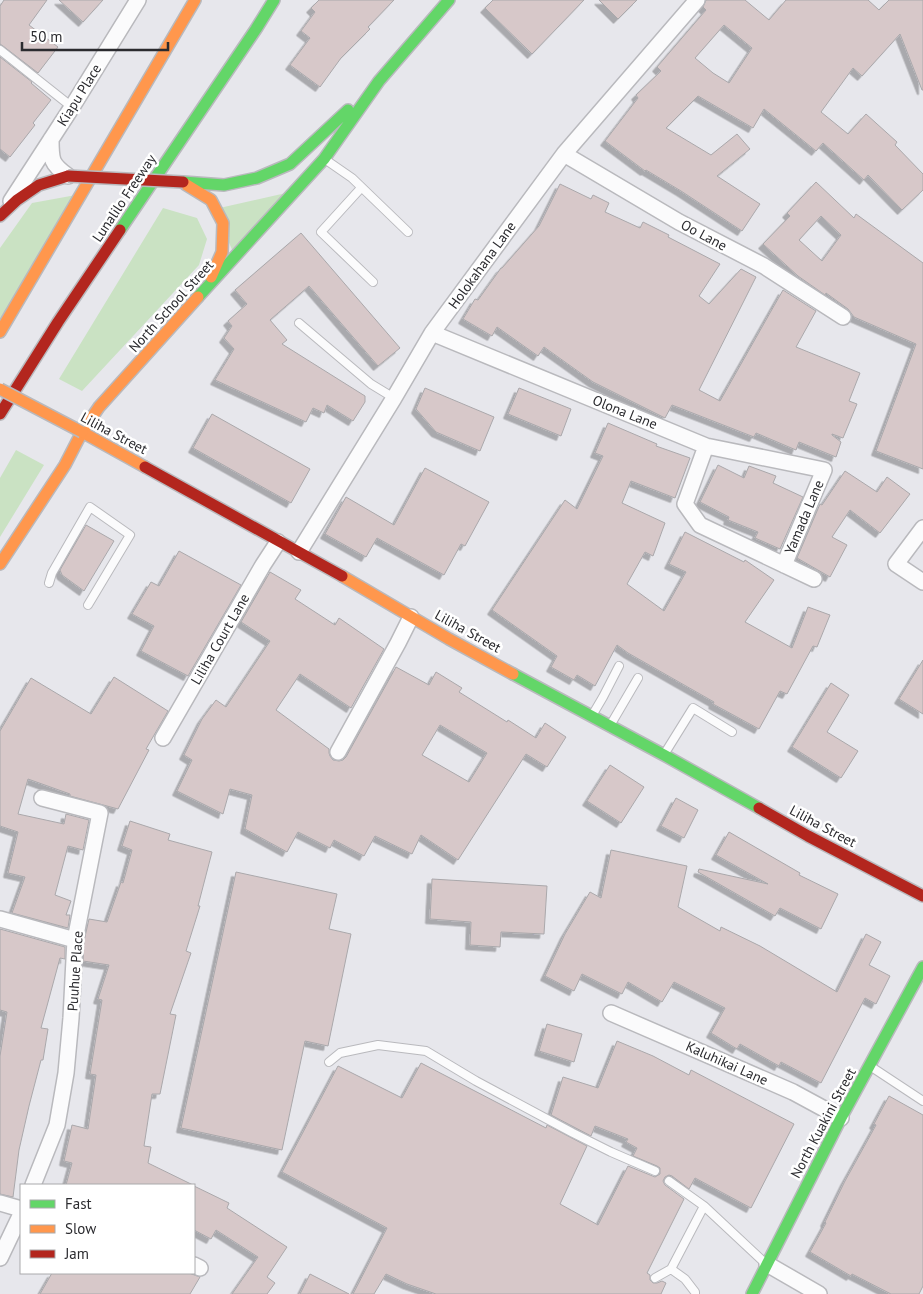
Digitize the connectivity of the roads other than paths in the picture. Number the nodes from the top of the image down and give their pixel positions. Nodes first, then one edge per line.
1 (138, 0) edge
2 (196, 0) edge
3 (274, 0) edge
4 (449, 0) edge
5 (697, 0) edge
6 (0, 50) edge
7 (379, 81) junction
8 (72, 107) junction
9 (51, 139) junction
10 (564, 154) junction
11 (324, 159) junction
12 (68, 176) junction
13 (182, 182) junction
14 (361, 188) junction
15 (2, 214) edge
16 (408, 232) dead end
17 (373, 282) dead end
18 (201, 295) junction
19 (843, 317) dead end
20 (299, 322) dead end
21 (0, 332) edge
22 (432, 333) junction
23 (0, 389) edge
24 (394, 398) junction
25 (0, 414) edge
26 (82, 432) junction
27 (706, 446) junction
28 (824, 470) joint
29 (923, 528) edge
30 (278, 542) junction
31 (299, 552) junction
32 (0, 564) edge
33 (784, 565) junction
34 (814, 579) dead end
35 (923, 582) edge
36 (49, 583) dead end
37 (88, 605) dead end
38 (411, 617) junction
39 (619, 666) dead end
40 (638, 678) dead end
41 (592, 716) junction
42 (610, 726) junction
43 (732, 732) dead end
44 (163, 738) dead end
45 (338, 752) dead end
46 (664, 755) junction
47 (42, 798) dead end
48 (923, 896) edge
49 (0, 919) edge
50 (75, 940) junction
51 (923, 967) edge
52 (611, 1013) dead end
53 (330, 1062) dead end
54 (870, 1066) junction
55 (923, 1101) edge
56 (841, 1118) junction
57 (655, 1171) dead end
58 (669, 1181) dead end
59 (33, 1184) edge
60 (0, 1204) edge
61 (704, 1206) junction
62 (20, 1209) edge
63 (20, 1216) edge
64 (0, 1258) edge
65 (766, 1264) junction
66 (671, 1269) junction
67 (655, 1278) dead end
68 (695, 1294) edge
69 (752, 1294) edge
70 (819, 1294) edge

1 - 8 street, Kiapu Place
2 - 21 main road
3 - 25 main road, Lunalilo Freeway
4 - 7 main road, North School Street
5 - 10 street, Holokahana Lane
6 - 8 lane
7 - 11 main road, North School Street
7 - 13 main road, North School Street
8 - 9 street, Kiapu Place
9 - 12 street, Kiapu Place
9 - 15 street, Kiapu Place
10 - 19 street, Oo Lane
10 - 22 street, Holokahana Lane
11 - 14 lane
11 - 18 main road, North School Street
12 - 13 main road, North School Street, bridge
12 - 15 main road, North School Street
13 - 18 main road
14 - 16 lane
14 - 17 lane
18 - 26 main road, North School Street
20 - 24 lane
22 - 24 street, Holokahana Lane
22 - 27 street, Olona Lane
23 - 26 main road, Liliha Street, bridge
24 - 31 street, Holokahana Lane
26 - 30 main road, Liliha Street
26 - 32 main road, North School Street
27 - 28 street, Olona Lane
27 - 33 street, Yamada Lane
28 - 33 street, Yamada Lane
29 - 35 street
30 - 31 main road, Liliha Street
30 - 44 street, Liliha Court Lane
31 - 38 main road, Liliha Street
33 - 34 street, Yamada Lane
36 - 37 lane
38 - 41 main road, Liliha Street
38 - 45 street
39 - 41 lane
40 - 42 lane
41 - 42 main road, Liliha Street
42 - 46 main road, Liliha Street
43 - 46 lane
46 - 48 main road, Liliha Street
47 - 50 street, Puuhue Place
49 - 50 street
50 - 59 street, Puuhue Place
51 - 54 main road, North Kuakini Street
52 - 56 street, Kaluhikai Lane
53 - 57 lane
54 - 55 lane
54 - 56 main road, North Kuakini Street
56 - 65 main road, North Kuakini Street
58 - 61 lane
60 - 62 street
61 - 65 lane
61 - 66 lane
63 - 64 street
65 - 69 main road, North Kuakini Street
65 - 70 street
66 - 67 lane
66 - 68 lane

